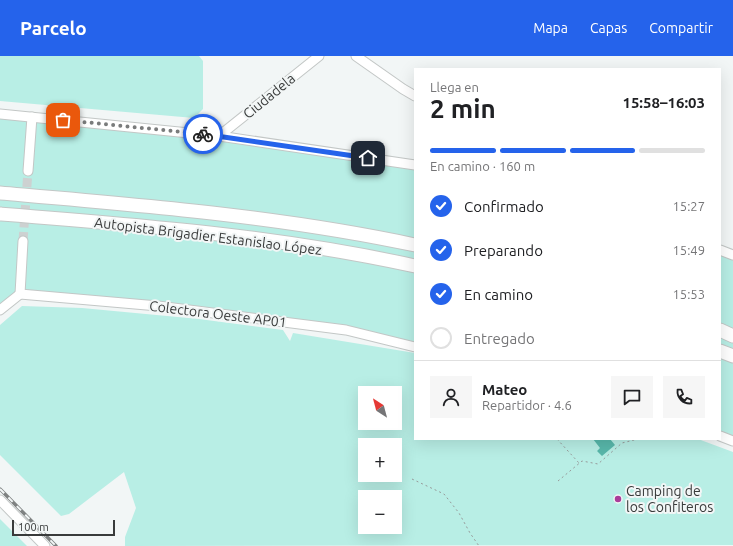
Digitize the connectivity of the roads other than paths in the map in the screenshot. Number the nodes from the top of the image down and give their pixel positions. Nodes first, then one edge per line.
1 (319, 56) edge
2 (356, 56) edge
3 (414, 95) edge
4 (0, 114) edge
5 (32, 117) junction
6 (219, 136) junction
7 (414, 165) edge
8 (28, 171) tunnel mouth
9 (0, 193) edge
10 (0, 214) edge
11 (23, 240) tunnel mouth
12 (414, 245) edge
13 (721, 250) edge
14 (733, 255) edge
15 (414, 266) edge
16 (20, 294) junction
17 (0, 310) edge
18 (721, 330) edge
19 (733, 336) edge
20 (414, 347) edge
21 (721, 351) edge
22 (733, 356) edge
23 (721, 436) edge
24 (733, 442) edge
25 (0, 500) edge
26 (45, 546) edge

1 - 6 street, Ciudadela
2 - 3 street
4 - 5 street
5 - 6 street
5 - 8 street
6 - 7 street
9 - 12 highway, Autopista Brigadier Estanislao López
10 - 15 highway, Autopista Brigadier Estanislao López
11 - 16 street
13 - 14 street
16 - 17 street
16 - 20 street, Colectora Oeste AP01
18 - 19 highway
21 - 22 highway
23 - 24 street
25 - 26 street

